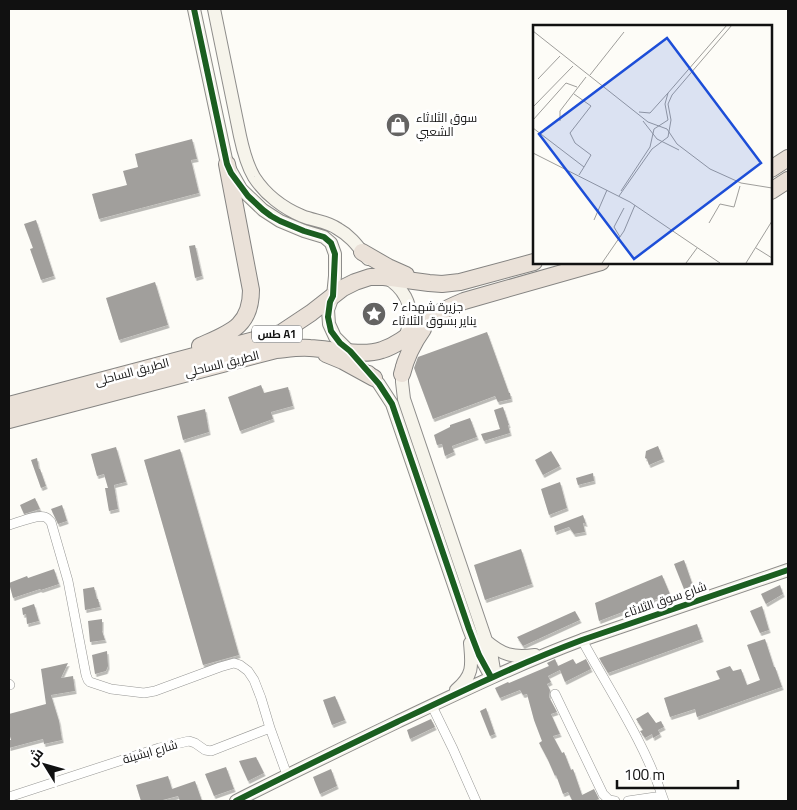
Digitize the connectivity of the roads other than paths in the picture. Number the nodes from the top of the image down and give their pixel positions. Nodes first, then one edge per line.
1 (194, 9) edge
2 (214, 9) edge
3 (788, 158) edge
4 (227, 164) junction
5 (772, 169) edge
6 (788, 180) edge
7 (772, 190) edge
8 (362, 252) junction
9 (533, 262) edge
10 (594, 264) edge
11 (384, 277) junction
12 (429, 283) junction
13 (333, 296) junction
14 (431, 318) junction
15 (405, 338) junction
16 (310, 348) junction
17 (350, 351) junction
18 (147, 368) junction
19 (402, 374) junction
20 (374, 378) junction
21 (9, 405) edge
22 (9, 420) edge
23 (9, 525) edge
24 (788, 570) edge
25 (469, 629) junction
26 (485, 640) junction
27 (582, 640) junction
28 (550, 652) junction
29 (493, 676) junction
30 (555, 694) dead end
31 (446, 698) junction
32 (432, 706) junction
33 (270, 728) junction
34 (287, 775) junction
35 (9, 797) edge
36 (663, 798) edge
37 (236, 801) edge
38 (476, 801) edge
39 (615, 801) edge
40 (628, 801) edge

1 - 4 street
2 - 8 street
3 - 5 highway
4 - 13 street
4 - 18 highway
6 - 7 highway
8 - 11 street
8 - 12 highway
9 - 12 highway, الطريق الساحلى / طس A1
10 - 14 highway, الطريق الساحلي
11 - 12 highway, الطريق الساحلى / طس A1
11 - 13 highway, الطريق الساحلى / طس A1
11 - 15 street
13 - 17 street
13 - 18 highway, الطريق الساحلى / طس A1
14 - 15 highway, الطريق الساحلي
14 - 19 highway
15 - 17 highway, الطريق الساحلي
15 - 19 street
16 - 17 highway, الطريق الساحلي
16 - 20 highway
16 - 22 highway, الطريق الساحلي
17 - 20 street
18 - 21 highway, الطريق الساحلى / طس A1
19 - 26 street
20 - 25 street
23 - 33 street
24 - 27 street, شارع سوق الثلاثاء
25 - 29 street
25 - 31 street
26 - 28 street
26 - 29 street
27 - 28 street, شارع سوق الثلاثاء
27 - 36 street
28 - 29 street
29 - 31 street
30 - 39 street
31 - 32 street
32 - 34 street
32 - 38 street
33 - 34 street
33 - 35 street, شارع ابشينة
34 - 37 street
36 - 40 street

